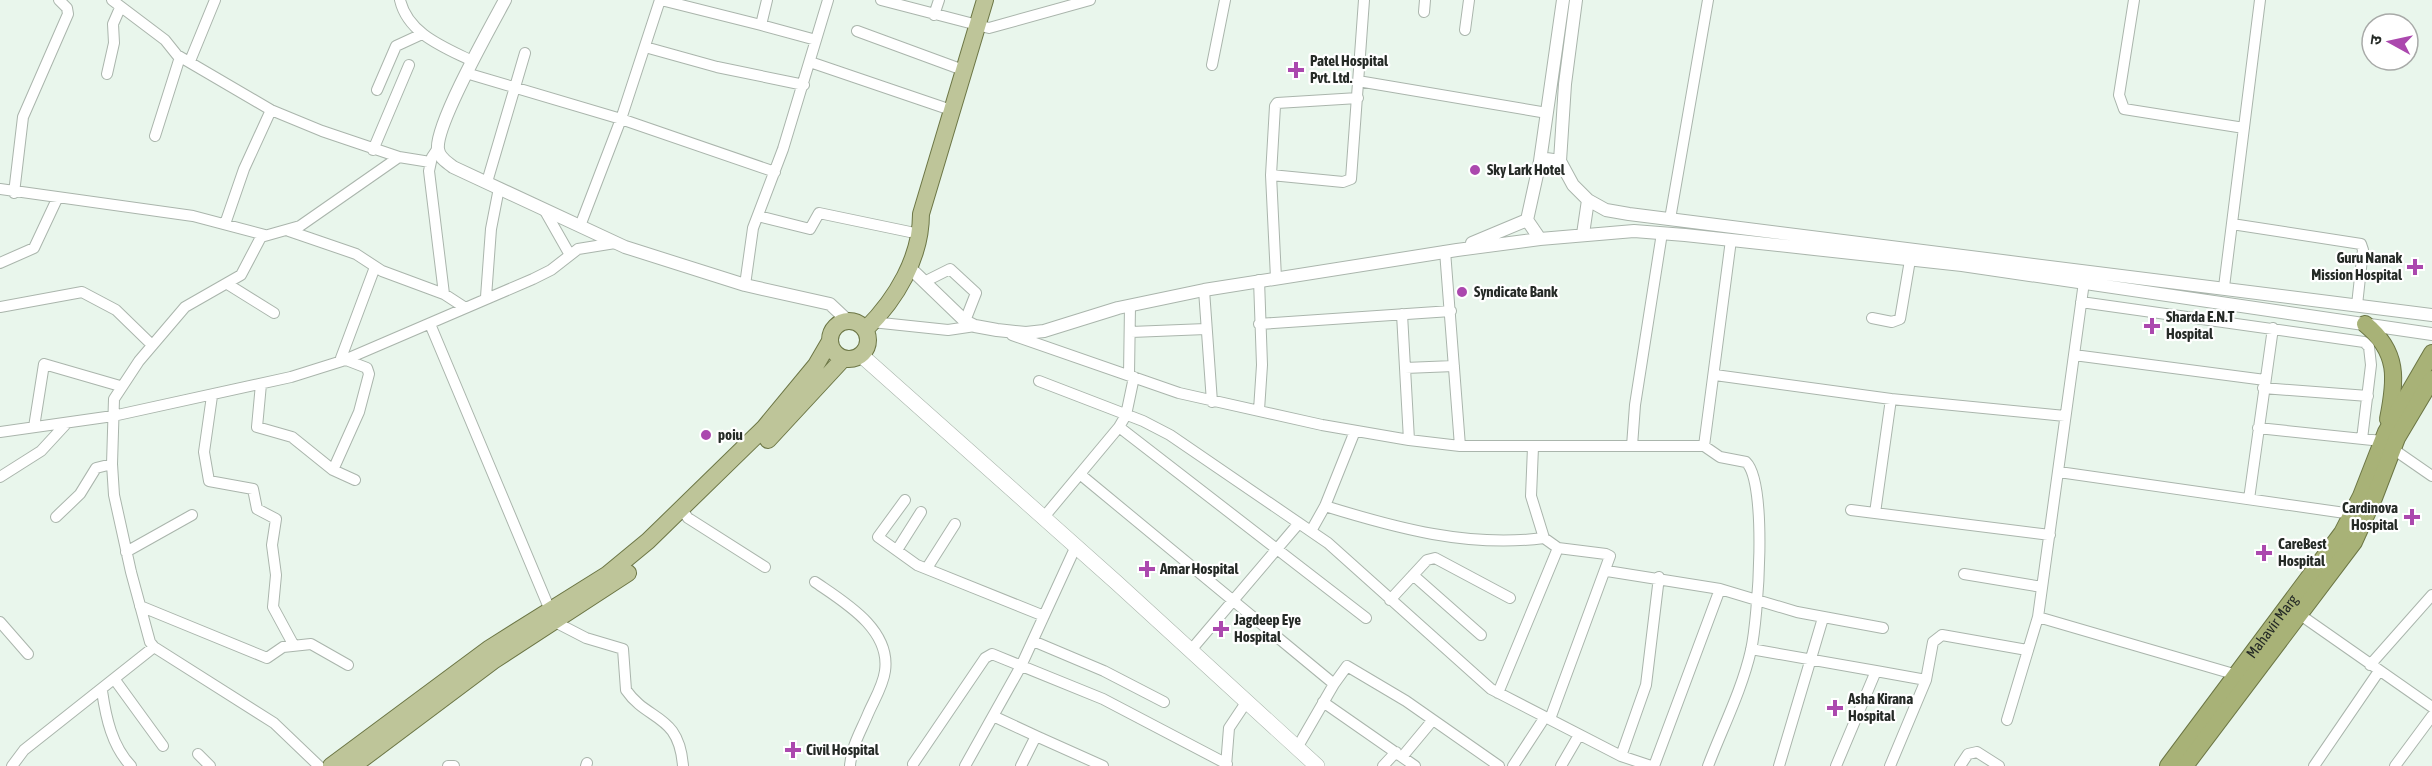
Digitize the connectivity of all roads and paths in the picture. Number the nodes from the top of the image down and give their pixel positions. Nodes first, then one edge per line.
1 (59, 0) edge
2 (215, 0) edge
3 (400, 0) edge
4 (505, 0) edge
5 (661, 0) edge
6 (767, 0) edge
7 (828, 0) edge
8 (881, 0) edge
9 (939, 0) edge
10 (985, 0) edge
11 (1090, 0) edge
12 (1225, 0) edge
13 (1364, 0) edge
14 (1425, 0) edge
15 (1469, 0) edge
16 (1563, 0) edge
17 (1576, 0) edge
18 (1708, 0) edge
19 (2134, 0) edge
20 (2260, 0) edge
21 (116, 4) edge
22 (1424, 12) dead end
23 (934, 15) junction
24 (761, 25) junction
25 (977, 27) junction
26 (1465, 30) dead end
27 (857, 31) dead end
28 (422, 34) junction
29 (816, 40) junction
30 (645, 47) junction
31 (525, 53) dead end
32 (185, 59) junction
33 (810, 62) junction
34 (408, 65) dead end
35 (1212, 65) dead end
36 (469, 67) junction
37 (963, 70) junction
38 (107, 74) dead end
39 (1358, 81) junction
40 (804, 85) junction
41 (515, 88) junction
42 (376, 90) dead end
43 (1358, 98) junction
44 (271, 110) junction
45 (951, 110) junction
46 (1547, 113) junction
47 (621, 119) junction
48 (2244, 128) junction
49 (155, 136) dead end
50 (438, 148) junction
51 (373, 150) junction
52 (399, 158) junction
53 (1560, 161) junction
54 (430, 162) junction
55 (1540, 162) junction
56 (775, 172) junction
57 (1271, 175) junction
58 (487, 182) junction
59 (499, 188) junction
60 (0, 189) edge
61 (14, 192) junction
62 (57, 199) junction
63 (1588, 200) junction
64 (545, 211) junction
65 (921, 214) junction
66 (758, 216) junction
67 (1670, 219) junction
68 (1527, 220) junction
69 (225, 224) junction
70 (2232, 224) junction
71 (580, 226) junction
72 (289, 231) junction
73 (910, 232) junction
74 (1662, 233) junction
75 (1583, 234) junction
76 (265, 235) junction
77 (1540, 239) junction
78 (1731, 240) junction
79 (615, 243) junction
80 (1451, 250) junction
81 (570, 255) junction
82 (1910, 260) junction
83 (0, 263) edge
84 (375, 267) junction
85 (909, 267) junction
86 (1276, 278) junction
87 (1259, 280) junction
88 (924, 282) junction
89 (2084, 282) junction
90 (229, 285) junction
91 (745, 285) junction
92 (2224, 287) junction
93 (1204, 290) junction
94 (444, 294) junction
95 (486, 297) junction
96 (2081, 302) junction
97 (2357, 305) junction
98 (1131, 306) junction
99 (0, 307) edge
100 (464, 307) junction
101 (1451, 311) junction
102 (274, 313) dead end
103 (1402, 314) junction
104 (2432, 315) edge
105 (1872, 318) dead end
106 (970, 323) junction
107 (430, 324) junction
108 (861, 324) junction
109 (1259, 324) junction
110 (2365, 324) junction
111 (2273, 328) junction
112 (1206, 329) junction
113 (997, 330) junction
114 (1131, 332) junction
115 (2432, 334) edge
116 (830, 342) junction
117 (152, 345) junction
118 (2432, 353) edge
119 (861, 355) junction
120 (2074, 355) junction
121 (843, 358) junction
122 (342, 361) junction
123 (1454, 366) junction
124 (1405, 368) junction
125 (1715, 375) junction
126 (1132, 376) junction
127 (2432, 379) edge
128 (1039, 381) dead end
129 (261, 384) junction
130 (2264, 384) junction
131 (120, 386) junction
132 (2432, 394) edge
133 (212, 396) junction
134 (2368, 396) junction
135 (1891, 399) junction
136 (1212, 402) junction
137 (2415, 408) junction
138 (1259, 410) junction
139 (1126, 414) junction
140 (112, 416) junction
141 (2065, 416) junction
142 (65, 424) junction
143 (1119, 427) junction
144 (34, 428) junction
145 (2258, 428) junction
146 (1355, 431) junction
147 (0, 432) edge
148 (2362, 439) junction
149 (1409, 440) junction
150 (2387, 441) junction
151 (1460, 446) junction
152 (1632, 446) junction
153 (1704, 446) junction
154 (1533, 447) junction
155 (112, 464) junction
156 (333, 470) junction
157 (730, 470) junction
158 (2059, 472) junction
159 (1081, 475) junction
160 (2432, 476) edge
161 (0, 477) edge
162 (355, 480) dead end
163 (2249, 499) junction
164 (905, 500) dead end
165 (1325, 506) junction
166 (1851, 510) dead end
167 (921, 512) dead end
168 (684, 513) junction
169 (1875, 513) junction
170 (2352, 514) junction
171 (192, 515) dead end
172 (56, 517) dead end
173 (1044, 517) junction
174 (955, 524) dead end
175 (1299, 524) junction
176 (1311, 531) junction
177 (2050, 535) junction
178 (1544, 538) junction
179 (1076, 546) junction
180 (1558, 548) junction
181 (897, 550) junction
182 (1277, 550) junction
183 (126, 552) junction
184 (765, 567) dead end
185 (927, 568) junction
186 (1606, 570) junction
187 (1964, 574) dead end
188 (1413, 575) junction
189 (1659, 577) junction
190 (814, 582) dead end
191 (2042, 587) junction
192 (1720, 590) junction
193 (2432, 595) edge
194 (1510, 598) dead end
195 (1390, 600) junction
196 (1756, 600) junction
197 (1234, 602) junction
198 (140, 606) junction
199 (2299, 614) junction
200 (1044, 616) junction
201 (552, 617) junction
202 (2038, 617) junction
203 (1366, 618) dead end
204 (1823, 618) junction
205 (0, 622) edge
206 (1883, 628) dead end
207 (1480, 635) dead end
208 (1033, 641) junction
209 (293, 644) junction
210 (154, 647) junction
211 (1191, 650) junction
212 (1751, 650) junction
213 (2027, 650) junction
214 (28, 654) dead end
215 (1810, 658) junction
216 (348, 665) dead end
217 (1021, 666) junction
218 (2375, 668) junction
219 (1876, 671) junction
220 (2237, 675) junction
221 (115, 680) junction
222 (1926, 680) junction
223 (1334, 684) junction
224 (102, 691) junction
225 (1498, 693) junction
226 (1247, 701) junction
227 (1164, 702) dead end
228 (1323, 702) junction
229 (2432, 707) edge
230 (993, 716) junction
231 (2432, 716) edge
232 (1548, 718) junction
233 (2007, 720) dead end
234 (1432, 721) junction
235 (1036, 735) junction
236 (1579, 735) junction
237 (164, 746) dead end
238 (1297, 748) junction
239 (198, 754) dead end
240 (1399, 754) junction
241 (123, 757) junction
242 (1627, 761) edge
243 (913, 764) dead end
244 (1227, 765) edge
245 (12, 766) edge
246 (115, 766) edge
247 (131, 766) edge
248 (210, 766) edge
249 (319, 766) edge
250 (331, 766) edge
251 (352, 766) edge
252 (448, 766) edge
253 (454, 766) edge
254 (683, 766) edge
255 (850, 766) edge
256 (965, 766) edge
257 (1021, 766) edge
258 (1102, 766) edge
259 (1317, 766) edge
260 (1383, 766) edge
261 (1415, 766) edge
262 (1498, 766) edge
263 (1513, 766) edge
264 (1561, 766) edge
265 (1653, 766) edge
266 (1708, 766) edge
267 (1779, 766) edge
268 (1836, 766) edge
269 (1890, 766) edge
270 (1960, 766) edge
271 (1999, 766) edge
272 (2168, 766) edge
273 (2185, 766) edge
274 (2314, 766) edge
275 (2395, 766) edge

1 - 61 street
2 - 32 street
3 - 28 street
4 - 36 street
5 - 24 street
5 - 30 street
6 - 24 street
7 - 29 street
8 - 23 street
9 - 23 street
10 - 25 main road
11 - 25 street
12 - 35 street
13 - 39 street
14 - 22 street
15 - 26 street
16 - 46 street
17 - 53 street
18 - 67 street
19 - 48 street
20 - 48 street
21 - 32 street
21 - 38 street
23 - 25 street
24 - 29 street
25 - 37 main road
27 - 37 street
28 - 36 street
28 - 42 street
29 - 33 street
30 - 40 street
30 - 47 street
31 - 41 street
32 - 44 street
32 - 49 street
33 - 40 street
33 - 45 street
34 - 51 street
36 - 41 street
36 - 50 street
37 - 45 main road
39 - 43 street
39 - 46 street
40 - 56 street
41 - 47 street
41 - 58 street
43 - 57 street
43 - 57 street
44 - 51 street
44 - 69 street
45 - 65 main road
46 - 55 street
47 - 56 street
47 - 71 street
48 - 70 street
50 - 54 street
50 - 58 street
51 - 52 street
52 - 54 street
52 - 72 street
53 - 55 street
53 - 63 street
54 - 94 street
55 - 68 street
56 - 66 street
57 - 86 street
58 - 59 street
59 - 64 street
59 - 95 street
60 - 61 street
61 - 62 street
62 - 69 street
62 - 83 street
63 - 67 street
63 - 75 street
64 - 71 street
64 - 81 street
65 - 73 main road
65 - 85 main road
66 - 73 street
66 - 91 street
67 - 92 street
68 - 77 street
68 - 80 street
69 - 76 street
70 - 92 street
70 - 97 street
71 - 79 street
72 - 76 street
72 - 84 street
73 - 108 main road
74 - 75 street
74 - 78 street
74 - 152 street
75 - 77 street
76 - 90 street
77 - 80 street
78 - 82 street
78 - 125 street
79 - 81 street
79 - 91 street
80 - 86 street
80 - 101 street
81 - 95 street
82 - 89 street
82 - 105 street
84 - 94 street
84 - 122 street
85 - 88 street
85 - 108 main road
86 - 87 street
87 - 93 street
87 - 109 street
88 - 106 street
88 - 106 street
89 - 96 street
89 - 110 street
90 - 102 street
90 - 117 street
91 - 108 street
92 - 97 street
93 - 98 street
93 - 112 street
94 - 100 street
95 - 100 street
96 - 111 street
96 - 120 street
97 - 104 street
98 - 113 street
98 - 114 street
99 - 117 street
100 - 107 street
101 - 103 street
101 - 123 street
103 - 109 street
103 - 124 street
106 - 108 street
106 - 113 street
107 - 122 street
107 - 201 street
108 - 116 main road
108 - 119 main road
109 - 138 street
110 - 115 street
110 - 150 highway
111 - 130 street
111 - 134 street
112 - 114 street
112 - 136 street
113 - 126 street
114 - 126 street
116 - 121 main road
116 - 157 main road
117 - 131 street
118 - 150 highway, Mahavir Marg
119 - 121 main road
119 - 173 main road
120 - 130 street
120 - 141 street
121 - 157 main road
122 - 129 street
122 - 156 street
123 - 124 street
123 - 151 street
124 - 149 street
125 - 135 street
125 - 153 street
126 - 136 street
126 - 139 street
127 - 137 highway, Mahavir Marg
128 - 139 street
129 - 133 street
129 - 156 street
130 - 134 street
130 - 145 street
131 - 140 street
131 - 144 street
132 - 137 highway
133 - 140 street
133 - 209 street
134 - 148 street
135 - 141 street
135 - 169 street
136 - 138 street
137 - 150 highway, Mahavir Marg
138 - 146 street
139 - 143 street
139 - 175 street
140 - 142 street
140 - 155 street
141 - 158 street
142 - 144 street
142 - 161 street
143 - 159 street
143 - 182 street
144 - 147 street
145 - 148 street
145 - 163 street
146 - 149 street
146 - 165 street
148 - 150 street
149 - 151 street
150 - 160 street
150 - 170 highway, Mahavir Marg
150 - 199 highway, Mahavir Marg
151 - 154 street
152 - 153 street
152 - 154 street
153 - 196 street
154 - 178 street
155 - 172 street
155 - 183 street
156 - 162 street
157 - 168 main road
158 - 163 street
158 - 177 street
159 - 173 street
159 - 197 street
163 - 170 street
164 - 181 street
165 - 176 street
165 - 178 street
166 - 169 street
167 - 181 street
168 - 184 street
168 - 201 main road
169 - 177 street
170 - 220 highway, Mahavir Marg
171 - 183 street
173 - 179 main road
174 - 185 street
175 - 176 street
175 - 182 street
176 - 195 street
177 - 191 street
178 - 180 street
179 - 200 street
179 - 211 main road
180 - 186 street
180 - 225 street
181 - 185 street
182 - 197 street
182 - 203 street
183 - 198 street
185 - 200 street
186 - 189 street
186 - 232 street
187 - 191 street
188 - 194 street
188 - 195 street
188 - 207 street
189 - 192 street
189 - 242 street
190 - 255 street
191 - 202 street
192 - 196 street
192 - 265 street
193 - 218 street
195 - 225 street
196 - 204 street
196 - 212 street
197 - 211 street
197 - 223 street
198 - 209 street
198 - 210 street
199 - 218 street
199 - 273 highway, Mahavir Marg
200 - 208 street
201 - 250 main road
201 - 251 main road
201 - 254 street
202 - 213 street
202 - 220 street
204 - 206 street
204 - 215 street
205 - 214 street
208 - 217 street
208 - 227 street
209 - 216 street
210 - 221 street
210 - 249 street
211 - 226 main road
212 - 215 street
212 - 266 street
213 - 222 street
213 - 233 street
215 - 219 street
215 - 267 street
217 - 230 street
217 - 243 street
217 - 244 street
218 - 229 street
218 - 274 street
219 - 222 street
219 - 268 street
220 - 272 highway, Mahavir Marg
221 - 224 street
221 - 237 street
222 - 269 street
223 - 228 street
223 - 234 street
224 - 241 street
224 - 245 street
225 - 232 street
226 - 238 main road
226 - 244 street
228 - 238 street
228 - 240 street
230 - 235 street
230 - 256 street
231 - 275 street
232 - 236 street
232 - 263 street
234 - 240 street
234 - 262 street
235 - 257 street
235 - 258 street
236 - 242 street
236 - 264 street
238 - 259 main road
239 - 248 street
240 - 260 street
240 - 261 street
241 - 246 street
241 - 247 street
242 - 265 street
252 - 253 street
270 - 271 street

